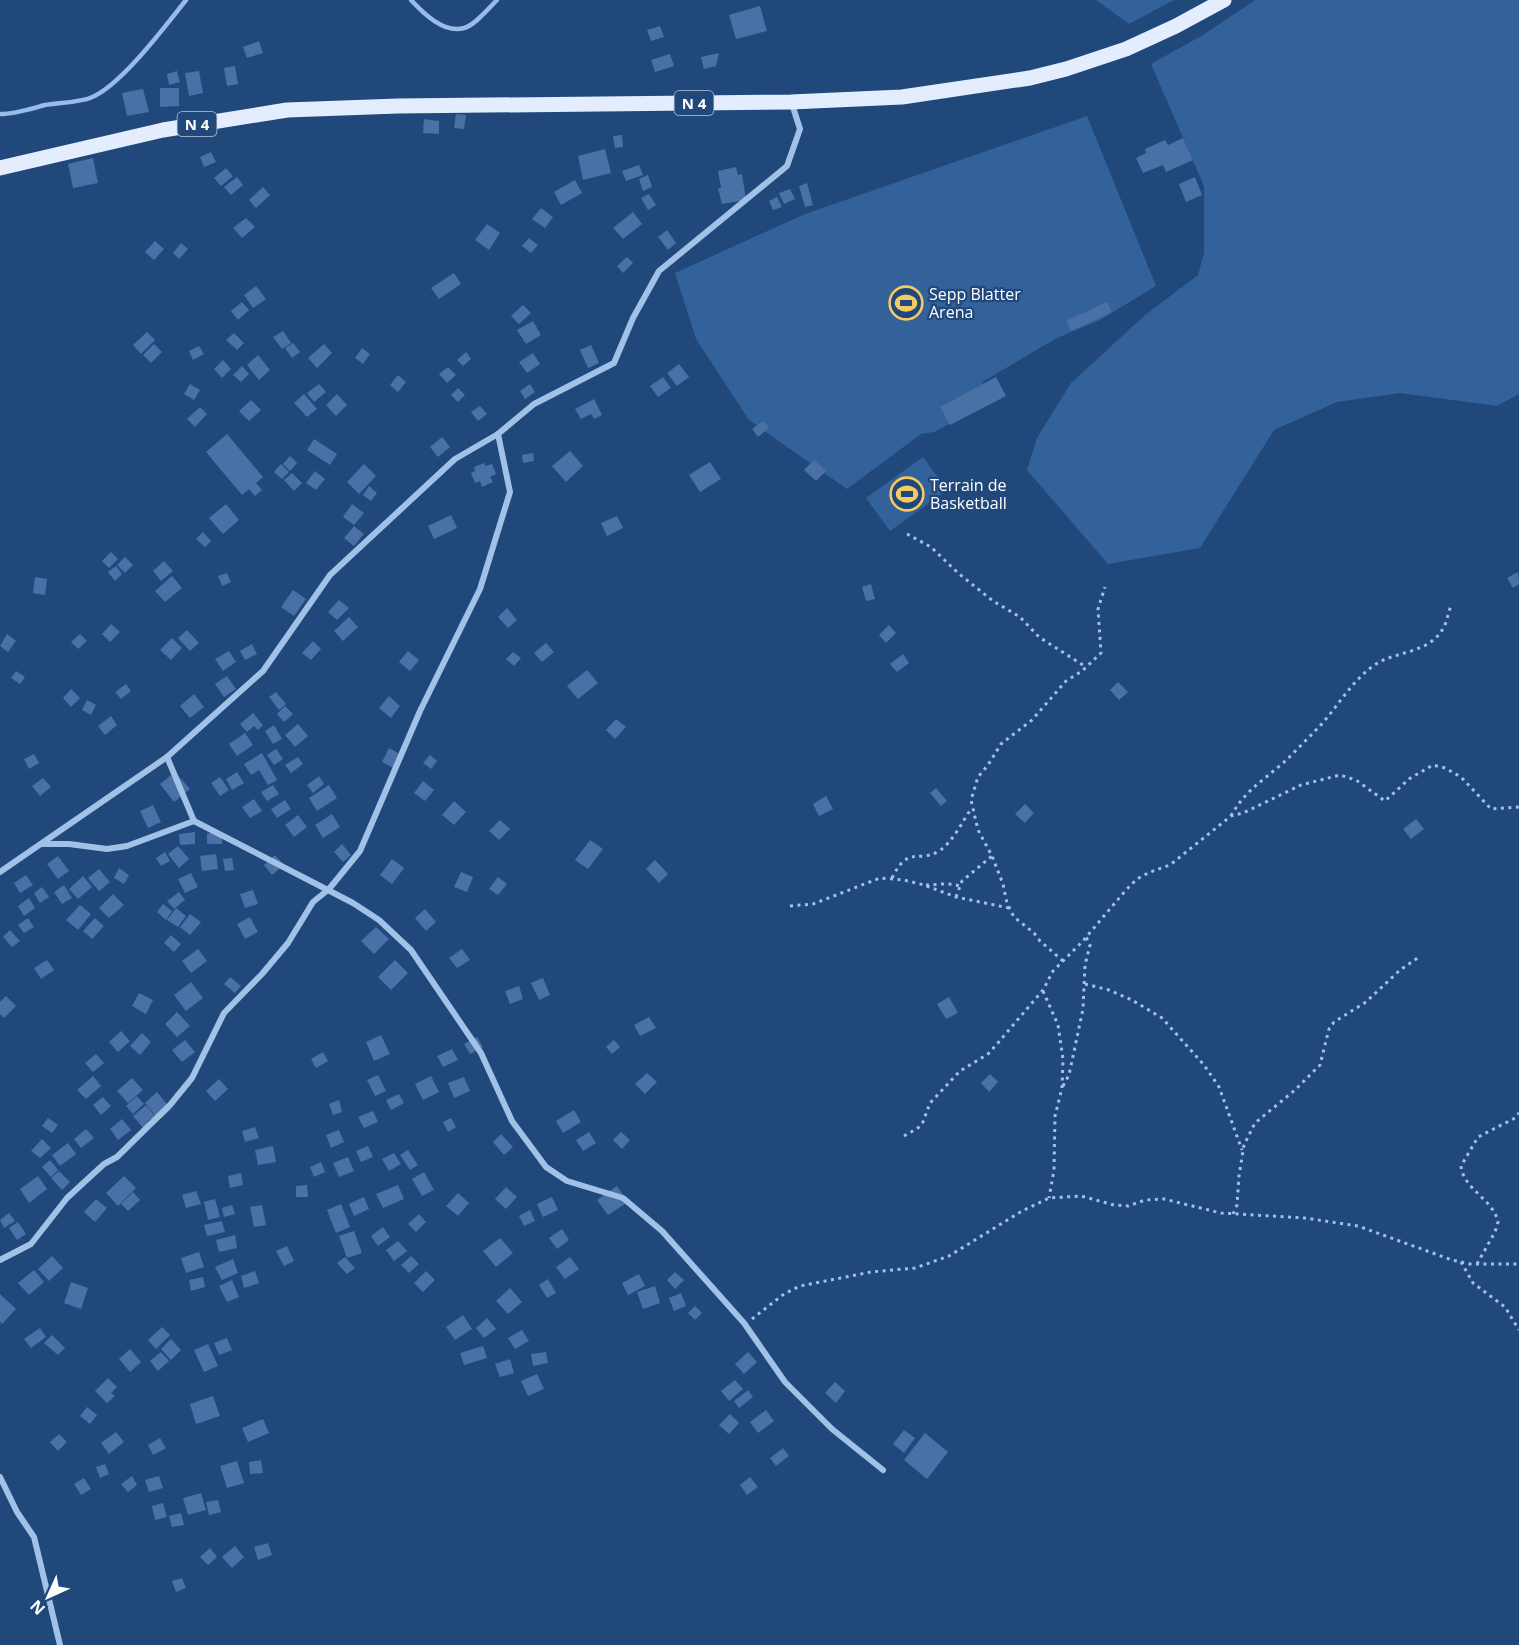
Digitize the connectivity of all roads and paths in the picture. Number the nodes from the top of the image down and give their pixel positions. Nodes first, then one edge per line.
1 (1224, 0) edge
2 (791, 102) junction
3 (0, 168) edge
4 (498, 434) junction
5 (907, 534) dead end
6 (1105, 587) dead end
7 (1451, 606) dead end
8 (1086, 667) junction
9 (167, 757) junction
10 (1519, 807) edge
11 (972, 808) junction
12 (1232, 816) junction
13 (194, 821) junction
14 (41, 844) junction
15 (992, 856) junction
16 (0, 872) edge
17 (892, 878) junction
18 (924, 885) junction
19 (959, 886) junction
20 (329, 889) junction
21 (956, 897) junction
22 (790, 906) dead end
23 (1009, 908) junction
24 (1086, 937) junction
25 (1419, 957) dead end
26 (1063, 961) junction
27 (1085, 984) junction
28 (1043, 990) junction
29 (1062, 1088) junction
30 (1519, 1113) edge
31 (904, 1136) dead end
32 (1243, 1152) junction
33 (1049, 1198) junction
34 (1233, 1214) junction
35 (0, 1260) edge
36 (1461, 1262) junction
37 (1477, 1264) junction
38 (1519, 1264) edge
39 (745, 1324) junction
40 (1519, 1330) edge
41 (884, 1470) dead end
42 (0, 1477) edge
43 (60, 1645) edge

1 - 2 main road, N 4
2 - 3 main road, N 4
2 - 4 street
4 - 9 street
4 - 20 street
5 - 8 path
6 - 8 path
7 - 12 path
8 - 11 path
9 - 13 street
9 - 14 street
10 - 12 path
11 - 15 path
11 - 17 path
12 - 24 path
13 - 14 street
13 - 20 street
14 - 16 street
15 - 19 path
15 - 23 path
17 - 18 path
17 - 22 path
18 - 19 path
18 - 21 path
19 - 21 path
20 - 35 street
20 - 39 street
21 - 23 path
23 - 26 path
24 - 26 path
24 - 27 path
25 - 32 path
26 - 28 path
27 - 29 path
27 - 32 path
28 - 29 path
28 - 31 path
29 - 33 path
30 - 37 path
32 - 34 path
33 - 34 path
33 - 39 path
34 - 36 path
36 - 37 path
36 - 40 path
37 - 38 path
39 - 41 street
42 - 43 street

